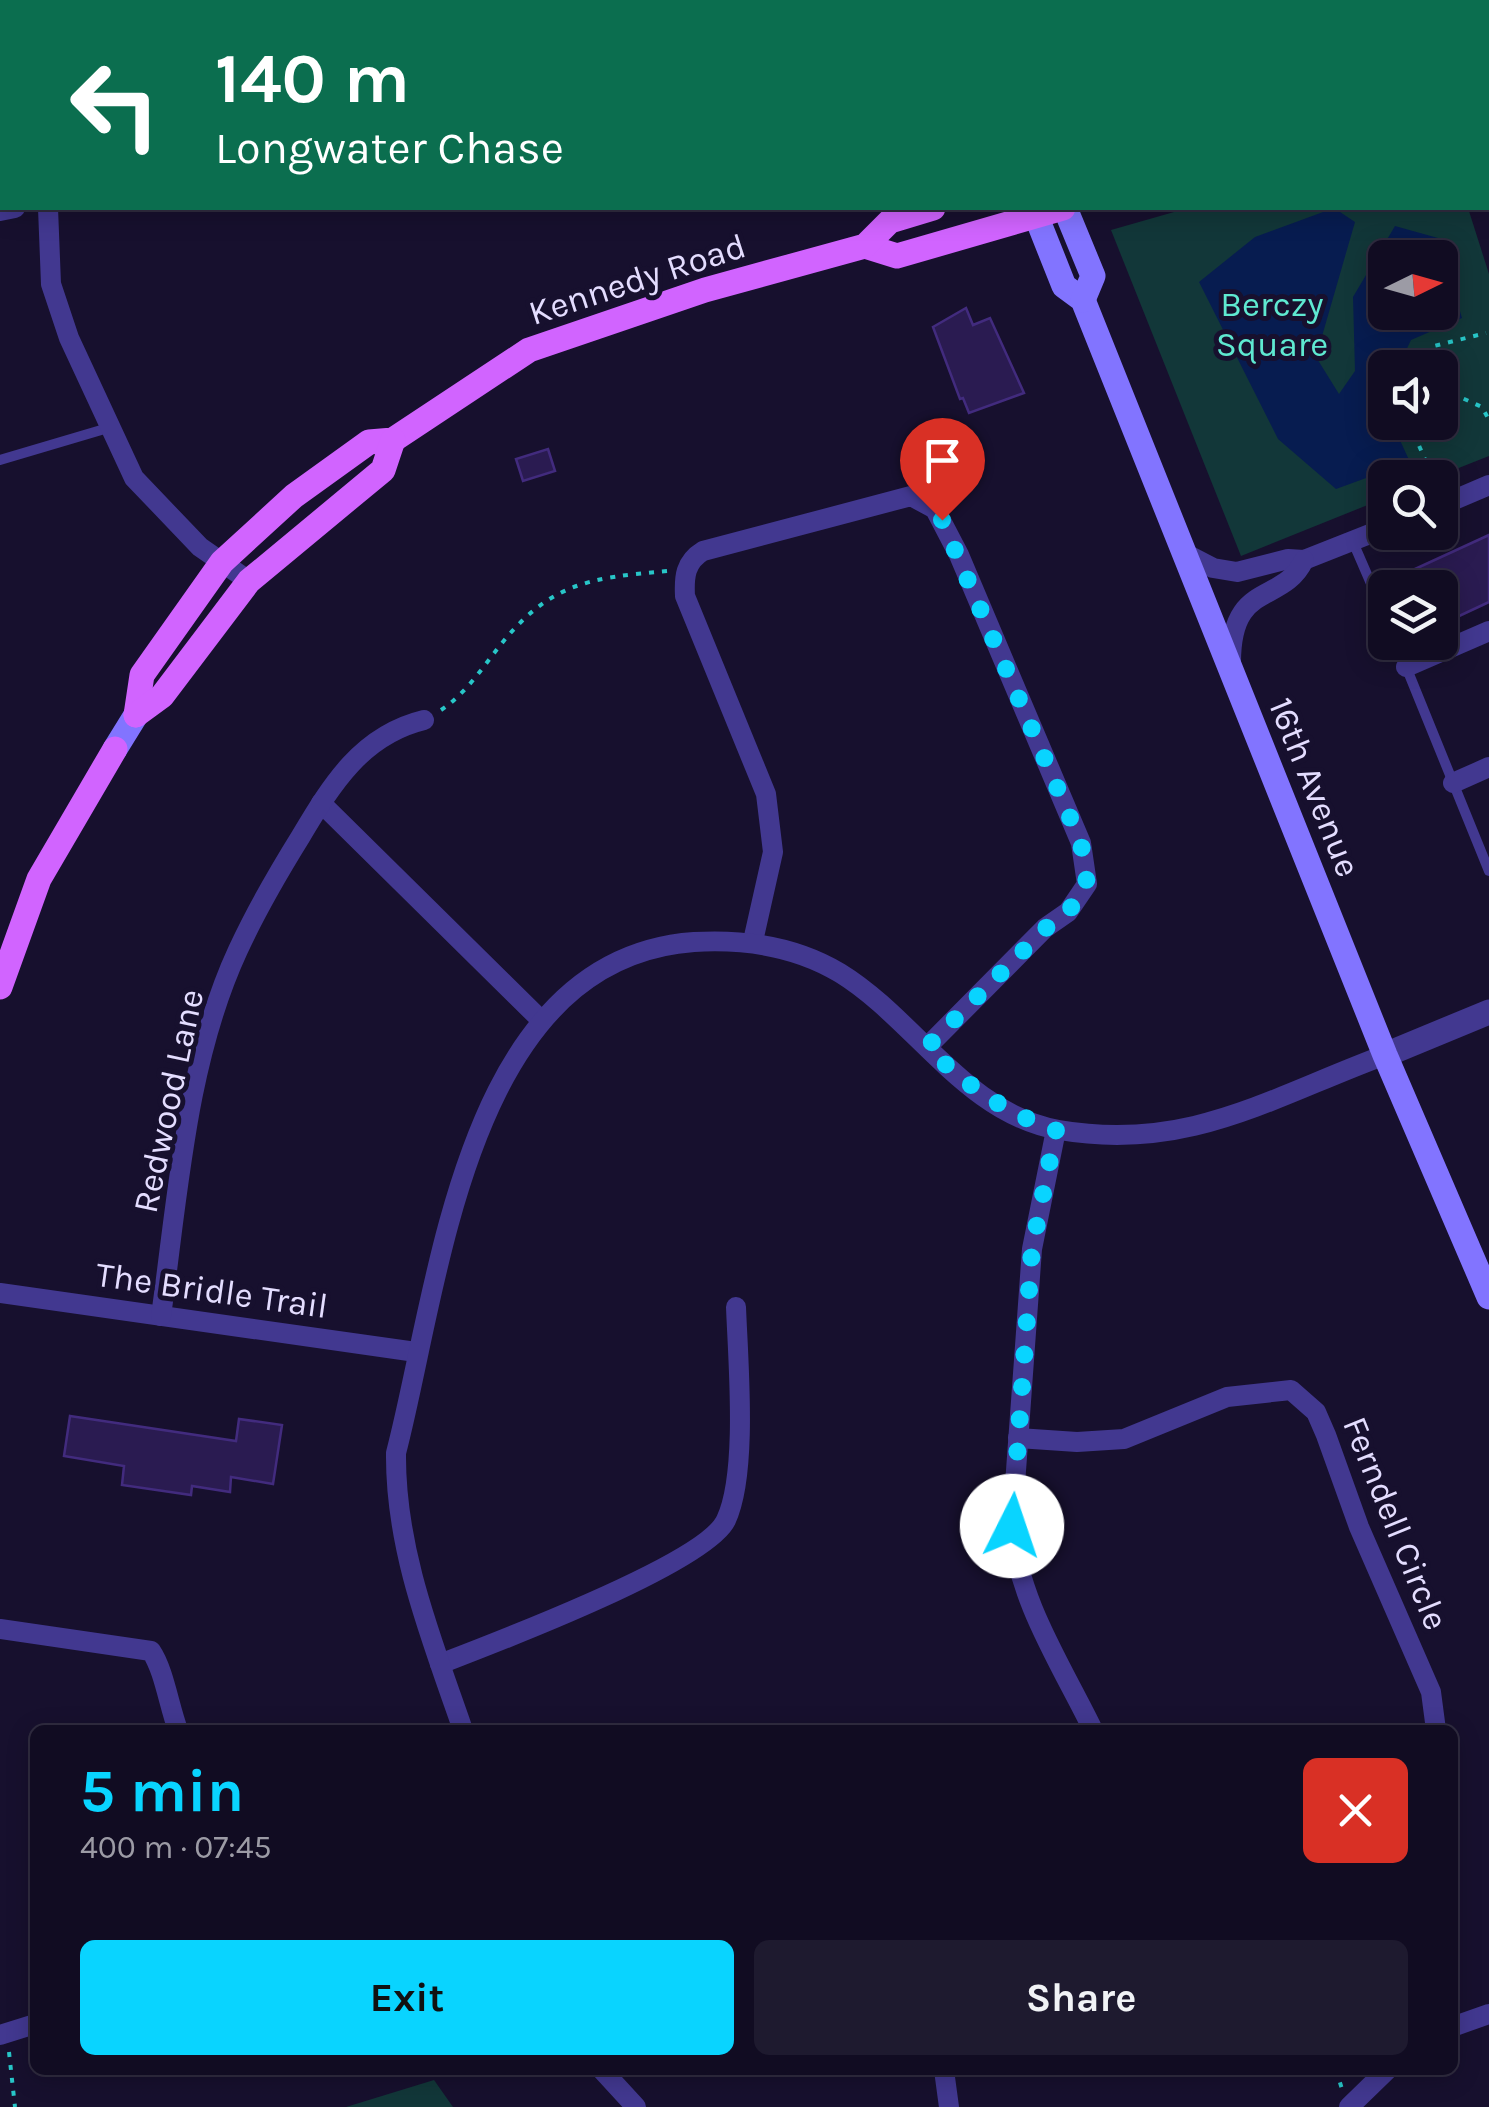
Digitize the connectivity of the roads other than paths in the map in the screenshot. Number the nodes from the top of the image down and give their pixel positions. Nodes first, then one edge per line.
1 (48, 210) edge
2 (926, 210) edge
3 (1065, 210) edge
4 (1035, 212) edge
5 (865, 246) junction
6 (1083, 300) junction
7 (108, 428) junction
8 (393, 440) junction
9 (0, 460) edge
10 (1489, 485) edge
11 (1458, 498) edge
12 (1368, 535) edge
13 (1353, 542) junction
14 (1184, 552) junction
15 (1304, 560) junction
16 (222, 562) junction
17 (1368, 577) edge
18 (249, 581) junction
19 (1489, 631) edge
20 (1403, 660) edge
21 (1406, 667) junction
22 (1232, 672) junction
23 (136, 714) junction
24 (424, 720) road end
25 (1489, 767) edge
26 (1453, 783) junction
27 (320, 803) junction
28 (1489, 871) edge
29 (752, 942) junction
30 (0, 987) edge
31 (1489, 1012) edge
32 (540, 1020) junction
33 (927, 1047) junction
34 (1385, 1054) junction
35 (1056, 1130) junction
36 (0, 1293) edge
37 (1489, 1297) edge
38 (736, 1307) dead end
39 (161, 1316) junction
40 (416, 1352) junction
41 (1018, 1438) junction
42 (0, 1629) edge
43 (440, 1664) junction
44 (176, 1725) edge
45 (460, 1725) edge
46 (1091, 1725) edge
47 (1435, 1725) edge
48 (1489, 2014) edge
49 (1458, 2025) edge
50 (30, 2026) edge
51 (4, 2034) edge
52 (607, 2075) edge
53 (945, 2075) edge
54 (1383, 2075) edge
55 (636, 2107) edge
56 (948, 2107) edge
57 (1349, 2107) edge

1 - 7 street
2 - 5 main road, Kennedy Road
3 - 6 main road, 16th Avenue
4 - 5 main road, Kennedy Road
4 - 6 main road, 16th Avenue
5 - 8 main road, Kennedy Road
6 - 14 main road, 16th Avenue
7 - 9 lane
7 - 16 street
8 - 16 main road, Kennedy Road
8 - 18 main road, Kennedy Road
10 - 11 street
12 - 13 street
13 - 15 street
13 - 17 lane
14 - 15 street
14 - 22 main road, 16th Avenue
15 - 22 street
16 - 18 street
16 - 23 main road, Kennedy Road
18 - 23 main road, Kennedy Road
19 - 21 street
20 - 21 lane
21 - 26 lane
22 - 34 main road, 16th Avenue
23 - 30 main road, Kennedy Road
24 - 27 street, Redwood Lane
25 - 26 street
26 - 28 lane
27 - 32 street
27 - 39 street, Redwood Lane
29 - 32 street
29 - 33 street
29 - 33 street
31 - 34 street
32 - 40 street
33 - 35 street
34 - 35 street
34 - 37 main road, 16th Avenue
35 - 41 street
36 - 39 street, The Bridle Trail
38 - 43 street
39 - 40 street, The Bridle Trail
40 - 43 street
41 - 46 street
41 - 47 street, Ferndell Circle
42 - 44 street
43 - 45 street
48 - 49 street
50 - 51 street
52 - 55 street
53 - 56 street
54 - 57 street

